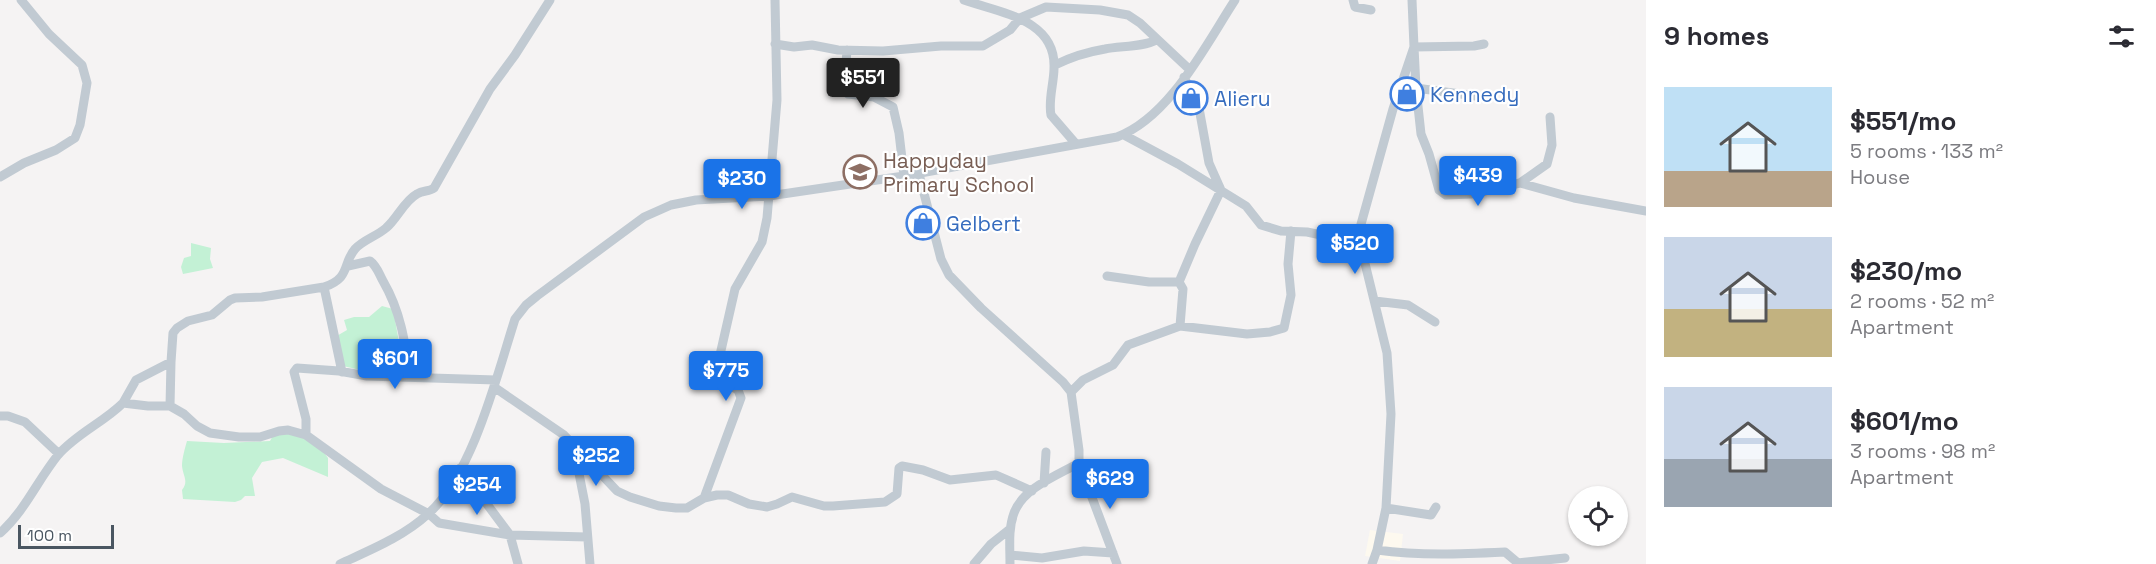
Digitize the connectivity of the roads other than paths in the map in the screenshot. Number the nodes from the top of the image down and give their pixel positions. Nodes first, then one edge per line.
1 (21, 0) edge
2 (550, 0) edge
3 (775, 0) edge
4 (964, 0) edge
5 (1235, 0) edge
6 (1353, 0) edge
7 (1412, 0) edge
8 (1371, 10) dead end
9 (1020, 18) junction
10 (1156, 40) junction
11 (775, 44) junction
12 (1484, 44) dead end
13 (1414, 47) junction
14 (847, 50) junction
15 (1055, 65) junction
16 (1187, 73) junction
17 (1402, 86) junction
18 (1416, 88) junction
19 (1475, 96) dead end
20 (1550, 117) dead end
21 (1124, 135) junction
22 (1076, 144) junction
23 (919, 174) junction
24 (904, 176) junction
25 (0, 177) edge
26 (1520, 183) junction
27 (1221, 190) junction
28 (769, 196) junction
29 (1646, 211) edge
30 (1292, 231) junction
31 (1359, 243) junction
32 (348, 266) junction
33 (1107, 276) dead end
34 (1179, 282) junction
35 (324, 287) junction
36 (1375, 301) junction
37 (1435, 322) dead end
38 (1180, 326) junction
39 (171, 362) junction
40 (342, 372) junction
41 (410, 377) junction
42 (495, 384) junction
43 (1071, 392) junction
44 (123, 403) junction
45 (170, 405) junction
46 (0, 416) edge
47 (306, 435) junction
48 (573, 443) junction
49 (1046, 452) dead end
50 (59, 454) junction
51 (1079, 463) junction
52 (460, 468) junction
53 (1044, 483) junction
54 (1032, 490) junction
55 (704, 498) junction
56 (1436, 507) dead end
57 (1386, 508) junction
58 (429, 514) junction
59 (1010, 529) junction
60 (0, 533) edge
61 (510, 535) junction
62 (587, 537) junction
63 (1377, 550) junction
64 (1388, 552) junction
65 (1113, 553) junction
66 (1565, 558) dead end
67 (1010, 559) edge
68 (1480, 559) edge
69 (1536, 563) edge
70 (340, 564) edge
71 (518, 564) edge
72 (590, 564) edge
73 (974, 564) edge
74 (1117, 564) edge
75 (1372, 564) edge
76 (1392, 564) edge

1 - 25 street
2 - 32 street
3 - 11 street
4 - 9 street
5 - 16 street
6 - 8 street
7 - 13 street
9 - 10 street
9 - 14 street
9 - 15 street
10 - 15 street
10 - 16 street
11 - 14 street
11 - 28 street
12 - 13 street
13 - 17 street
13 - 18 street
14 - 24 street
15 - 22 street
16 - 21 street
16 - 27 street
17 - 18 street
17 - 31 street
18 - 19 street
18 - 26 street
20 - 26 street
21 - 22 street
21 - 27 street
22 - 23 street
23 - 24 street
23 - 43 street
24 - 28 street
26 - 29 street
27 - 30 street
27 - 34 street
28 - 42 street
28 - 55 street
30 - 31 street
30 - 38 street
31 - 36 street
32 - 35 street
32 - 41 street
33 - 34 street
34 - 38 street
35 - 39 street
35 - 40 street
36 - 37 street
36 - 57 street
38 - 43 street
39 - 44 street
39 - 45 street
40 - 41 street
40 - 47 street
41 - 42 street
42 - 48 street
42 - 52 street
43 - 51 street
44 - 45 street
44 - 50 street
45 - 47 street
46 - 50 street
47 - 58 street
48 - 55 street
48 - 62 street
49 - 53 street
50 - 60 street
51 - 53 street
51 - 65 street
52 - 58 street
52 - 61 street
53 - 54 street
54 - 55 street
54 - 59 street
56 - 57 street
57 - 63 street
58 - 61 street
58 - 70 street
59 - 67 street
59 - 73 street
61 - 62 street
61 - 71 street
62 - 72 street
63 - 64 street
63 - 75 street
64 - 68 street
64 - 76 street
65 - 67 street
65 - 74 street
66 - 69 street
68 - 69 street

